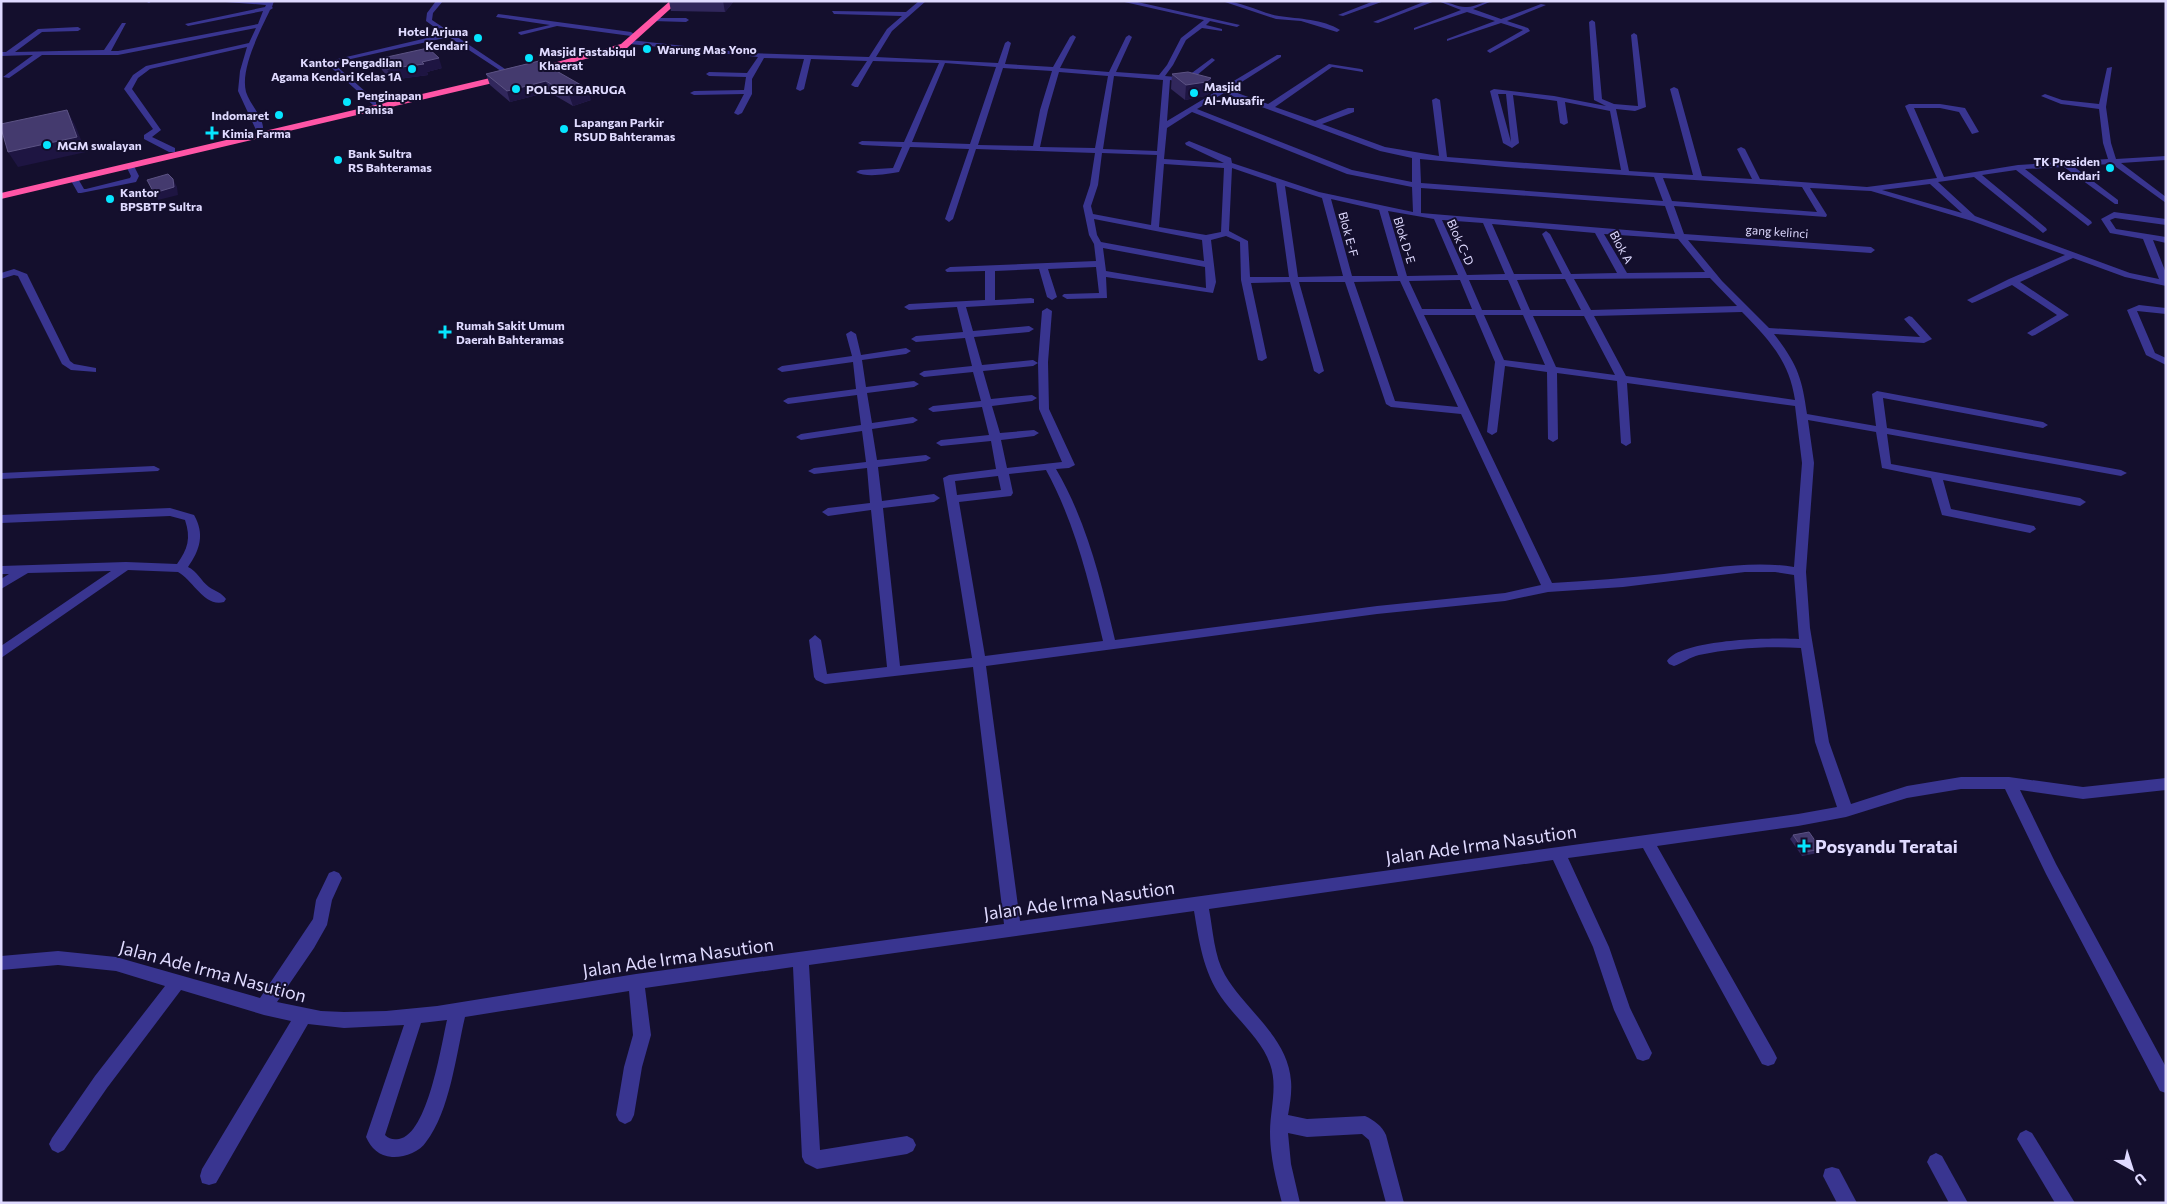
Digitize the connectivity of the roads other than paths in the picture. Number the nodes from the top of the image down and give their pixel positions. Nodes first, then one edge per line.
1 (215, 1) edge
2 (440, 1) edge
3 (666, 1) edge
4 (675, 1) edge
5 (923, 1) edge
6 (1124, 1) edge
7 (1161, 1) edge
8 (1225, 1) edge
9 (1381, 1) edge
10 (1432, 1) edge
11 (1441, 1) edge
12 (1489, 1) edge
13 (270, 4) edge
14 (1543, 5) dead end
15 (1149, 6) junction
16 (1467, 10) junction
17 (834, 12) dead end
18 (907, 14) junction
19 (1341, 15) dead end
20 (498, 16) dead end
21 (1209, 19) junction
22 (654, 20) junction
23 (686, 20) dead end
24 (1500, 20) junction
25 (1376, 22) dead end
26 (1592, 22) dead end
27 (124, 24) dead end
28 (188, 24) dead end
29 (561, 24) junction
30 (1237, 24) dead end
31 (260, 25) junction
32 (1201, 26) junction
33 (78, 29) dead end
34 (1416, 29) dead end
35 (1220, 30) dead end
36 (1337, 30) dead end
37 (521, 32) dead end
38 (450, 34) junction
39 (1634, 35) dead end
40 (1073, 37) dead end
41 (1129, 37) dead end
42 (631, 38) junction
43 (1449, 40) dead end
44 (1008, 43) dead end
45 (252, 44) junction
46 (1, 48) edge
47 (13, 48) junction
48 (1490, 50) dead end
49 (106, 53) junction
50 (4, 54) edge
51 (39, 54) junction
52 (762, 56) junction
53 (1279, 56) dead end
54 (808, 57) junction
55 (871, 58) junction
56 (1212, 60) dead end
57 (943, 61) junction
58 (1000, 64) junction
59 (2110, 68) dead end
60 (1056, 69) junction
61 (1361, 71) dead end
62 (1111, 73) junction
63 (513, 74) junction
64 (710, 74) dead end
65 (749, 75) junction
66 (7, 77) dead end
67 (1164, 77) junction
68 (1188, 80) junction
69 (855, 85) dead end
70 (800, 89) dead end
71 (1674, 89) dead end
72 (438, 90) junction
73 (1224, 90) junction
74 (747, 92) junction
75 (1509, 92) junction
76 (694, 93) dead end
77 (2045, 96) dead end
78 (1436, 100) dead end
79 (1561, 100) junction
80 (373, 103) junction
81 (1269, 107) junction
82 (2102, 107) junction
83 (1612, 108) junction
84 (1192, 110) junction
85 (1352, 110) dead end
86 (738, 113) dead end
87 (1564, 123) dead end
88 (1315, 124) junction
89 (1164, 126) junction
90 (260, 130) junction
91 (1975, 132) dead end
92 (217, 142) junction
93 (862, 143) dead end
94 (1189, 143) dead end
95 (906, 146) junction
96 (971, 147) junction
97 (1036, 149) junction
98 (1741, 149) dead end
99 (172, 150) junction
100 (1098, 151) junction
101 (1416, 156) junction
102 (1161, 157) junction
103 (1443, 159) junction
104 (2164, 159) edge
105 (2113, 161) junction
106 (2064, 163) junction
107 (1228, 165) junction
108 (130, 166) junction
109 (2018, 167) junction
110 (860, 172) dead end
111 (1625, 172) junction
112 (1974, 173) junction
113 (1656, 174) junction
114 (1698, 177) junction
115 (1941, 178) junction
116 (74, 180) junction
117 (1930, 180) junction
118 (1280, 181) junction
119 (1757, 181) junction
120 (1804, 184) junction
121 (1416, 185) junction
122 (1868, 189) junction
123 (1, 190) edge
124 (1, 196) edge
125 (1326, 196) junction
126 (2166, 201) edge
127 (2116, 202) dead end
128 (1668, 204) junction
129 (1383, 210) junction
130 (1417, 215) junction
131 (1089, 216) junction
132 (1437, 217) junction
133 (949, 219) dead end
134 (1975, 219) junction
135 (2166, 222) edge
136 (1488, 223) junction
137 (2088, 223) dead end
138 (1155, 228) junction
139 (2043, 230) dead end
140 (1598, 231) junction
141 (1226, 233) junction
142 (1546, 234) dead end
143 (1681, 237) junction
144 (2147, 237) junction
145 (1206, 238) junction
146 (2166, 240) edge
147 (1098, 244) junction
148 (1871, 250) dead end
149 (2072, 255) junction
150 (1209, 265) junction
151 (1043, 266) junction
152 (990, 268) junction
153 (1100, 269) junction
154 (950, 270) dead end
155 (1509, 275) junction
156 (1565, 275) junction
157 (1623, 275) junction
158 (1712, 275) junction
159 (1, 276) edge
160 (1462, 276) junction
161 (1403, 277) junction
162 (1348, 278) junction
163 (1294, 279) junction
164 (1246, 280) junction
165 (2012, 281) junction
166 (2165, 283) edge
167 (1067, 296) dead end
168 (1052, 297) dead end
169 (1972, 300) dead end
170 (1031, 301) dead end
171 (990, 303) junction
172 (961, 304) junction
173 (909, 307) dead end
174 (1745, 309) junction
175 (1047, 311) dead end
176 (1418, 312) junction
177 (1477, 312) junction
178 (1528, 312) junction
179 (2166, 312) edge
180 (1588, 313) junction
181 (1909, 319) dead end
182 (1029, 329) dead end
183 (1766, 331) junction
184 (2032, 333) dead end
185 (851, 334) dead end
186 (969, 335) junction
187 (916, 339) dead end
188 (906, 351) dead end
189 (857, 358) junction
190 (1262, 358) dead end
191 (1500, 362) junction
192 (2166, 362) edge
193 (1032, 363) dead end
194 (782, 369) dead end
195 (978, 369) junction
196 (1552, 369) junction
197 (92, 370) dead end
198 (1319, 371) dead end
199 (924, 374) dead end
200 (1622, 379) junction
201 (914, 384) dead end
202 (862, 392) junction
203 (1032, 398) dead end
204 (788, 401) dead end
205 (986, 403) junction
206 (932, 409) dead end
207 (1802, 410) junction
208 (1464, 411) junction
209 (913, 420) dead end
210 (2043, 425) dead end
211 (867, 427) junction
212 (1880, 428) junction
213 (1492, 432) dead end
214 (1034, 433) dead end
215 (995, 436) junction
216 (802, 437) dead end
217 (1553, 439) dead end
218 (941, 443) dead end
219 (1626, 443) dead end
220 (926, 458) dead end
221 (872, 464) junction
222 (1049, 466) junction
223 (154, 469) dead end
224 (814, 471) dead end
225 (1004, 472) junction
226 (2121, 472) dead end
227 (1936, 475) junction
228 (1, 476) edge
229 (934, 498) dead end
230 (952, 499) junction
231 (2080, 502) dead end
232 (876, 506) junction
233 (828, 512) dead end
234 (1, 519) edge
235 (2030, 529) dead end
236 (126, 566) junction
237 (180, 568) junction
238 (1, 570) edge
239 (24, 570) junction
240 (1800, 572) junction
241 (1, 585) edge
242 (1548, 588) junction
243 (220, 599) dead end
244 (816, 640) dead end
245 (1110, 644) junction
246 (1806, 644) junction
247 (1, 653) edge
248 (1674, 661) dead end
249 (978, 662) junction
250 (894, 670) junction
251 (2009, 783) junction
252 (2166, 784) edge
253 (1846, 811) junction
254 (1646, 842) junction
255 (1558, 854) junction
256 (334, 878) dead end
257 (1200, 903) junction
258 (1013, 930) junction
259 (801, 960) junction
260 (1, 963) edge
261 (636, 982) junction
262 (177, 983) junction
263 (264, 1008) junction
264 (458, 1011) junction
265 (304, 1016) junction
266 (415, 1016) junction
267 (1643, 1053) dead end
268 (1768, 1058) dead end
269 (2166, 1085) edge
270 (625, 1116) dead end
271 (1279, 1122) junction
272 (2026, 1139) dead end
273 (58, 1144) dead end
274 (907, 1145) dead end
275 (1936, 1162) dead end
276 (209, 1176) dead end
277 (1832, 1176) dead end
278 (1291, 1203) edge
279 (1396, 1203) edge
280 (1848, 1203) edge
281 (1959, 1203) edge
282 (2066, 1203) edge

1 - 13 street
2 - 38 street
3 - 42 highway
4 - 22 highway
5 - 18 street
6 - 15 street
7 - 15 street
8 - 36 street
9 - 19 street
10 - 25 street
11 - 16 street
12 - 16 street
13 - 28 street
13 - 31 street
14 - 24 street
15 - 21 street
16 - 24 street
16 - 34 street
17 - 18 street
18 - 55 street
20 - 29 street
21 - 30 street
21 - 32 street
22 - 23 street
22 - 42 highway
24 - 43 street
24 - 48 street
26 - 83 street
27 - 49 street
29 - 37 street
29 - 42 street
31 - 45 street
31 - 49 street
32 - 35 street
32 - 67 street
33 - 47 street
38 - 63 street
38 - 80 street
39 - 83 street
40 - 60 street
41 - 62 street
42 - 52 street
42 - 63 highway
42 - 63 highway
44 - 58 street
45 - 90 street
45 - 99 street
46 - 47 street
47 - 50 street
49 - 51 street
50 - 51 street
51 - 66 street
52 - 54 street
52 - 65 street
53 - 73 street
54 - 55 street
54 - 70 street
55 - 57 street
55 - 69 street
56 - 68 street
57 - 58 street
57 - 95 street
58 - 60 street
58 - 96 street
59 - 82 street
60 - 62 street
60 - 97 street
61 - 81 street
62 - 67 street
62 - 100 street
63 - 72 highway
64 - 65 street
65 - 74 street
67 - 68 street
67 - 89 street
68 - 73 street
71 - 114 street
72 - 80 highway
72 - 92 highway
73 - 81 street
73 - 84 street
74 - 76 street
74 - 86 street
75 - 75 street
75 - 79 street
77 - 82 street
78 - 103 street
79 - 83 street
79 - 87 street
80 - 90 highway
81 - 88 street
82 - 105 street
83 - 111 street
84 - 89 street
84 - 121 street
85 - 88 street
88 - 101 street
89 - 102 street
90 - 92 highway
91 - 115 street
92 - 99 highway
92 - 108 highway
93 - 95 street
94 - 107 street
95 - 96 street
95 - 110 street
96 - 97 street
96 - 133 street
97 - 100 street
98 - 119 street
99 - 123 highway
100 - 102 street
100 - 131 street
101 - 103 street
101 - 121 street
102 - 107 street
102 - 138 street
103 - 111 street
104 - 105 street
105 - 106 street
105 - 126 street
106 - 109 street
106 - 127 street
107 - 118 street, gang kelinci
107 - 141 street
108 - 116 highway
108 - 116 street
109 - 112 street
109 - 137 street
111 - 113 street
112 - 115 street
112 - 139 street
113 - 114 street
113 - 128 street
114 - 119 street
115 - 117 street
116 - 124 highway
117 - 122 street
117 - 134 street
118 - 125 street, gang kelinci
118 - 163 street
119 - 120 street
120 - 122 street
120 - 128 street
121 - 128 street
121 - 130 street
122 - 134 street
125 - 129 street, gang kelinci
125 - 162 street, Blok E-F
128 - 143 street
129 - 130 street, gang kelinci
129 - 161 street, Blok D-E
130 - 132 street, gang kelinci
131 - 138 street
131 - 147 street
132 - 136 street, gang kelinci
132 - 160 street, Blok C-D
134 - 149 street
135 - 144 street
136 - 140 street, gang kelinci
136 - 155 street
138 - 145 street
140 - 143 street, gang kelinci
140 - 157 street, Blok A
141 - 145 street
141 - 164 street
142 - 156 street
143 - 148 street, gang kelinci
143 - 158 street
144 - 146 street
144 - 166 street
145 - 150 street
147 - 150 street
147 - 153 street
149 - 165 street
149 - 166 street
150 - 153 street
151 - 152 street
151 - 153 street
151 - 168 street
152 - 154 street
152 - 171 street
153 - 167 street
155 - 156 street
155 - 160 street
155 - 178 street
156 - 157 street
156 - 180 street
157 - 158 street
158 - 174 street
159 - 197 street
160 - 161 street
160 - 177 street, Blok C-D
161 - 162 street
161 - 176 street, Blok D-E
162 - 163 street
162 - 208 street, Blok E-F
163 - 164 street
163 - 198 street
164 - 190 street
165 - 169 street
165 - 184 street
170 - 171 street
171 - 172 street
172 - 173 street
172 - 186 street
174 - 180 street
174 - 183 street
175 - 222 street
176 - 177 street
176 - 208 street, Blok D-E
177 - 178 street
177 - 191 street, Blok C-D
178 - 180 street
178 - 196 street
179 - 192 street
180 - 200 street
181 - 183 street
182 - 186 street
183 - 207 street
185 - 189 street
186 - 187 street
186 - 195 street
188 - 189 street
189 - 194 street
189 - 202 street
191 - 196 street
191 - 213 street
193 - 195 street
195 - 199 street
195 - 205 street
196 - 200 street
196 - 217 street
200 - 207 street
200 - 219 street
201 - 202 street
202 - 204 street
202 - 211 street
203 - 205 street
205 - 206 street
205 - 215 street
207 - 212 street
207 - 240 street
208 - 242 street, Blok D-E
209 - 211 street
210 - 212 street
211 - 216 street
211 - 221 street
212 - 226 street
212 - 227 street
214 - 215 street
215 - 218 street
215 - 225 street
220 - 221 street
221 - 224 street
221 - 232 street
222 - 225 street
222 - 245 street
223 - 228 street
225 - 230 street
225 - 230 street
227 - 231 street
227 - 235 street
229 - 232 street
230 - 249 street
232 - 233 street
232 - 250 street
234 - 237 street
236 - 237 street
236 - 239 street
236 - 247 street
237 - 243 street
238 - 239 street
239 - 241 street
240 - 242 street
240 - 246 street
242 - 245 street
244 - 250 street
245 - 249 street
246 - 248 street
246 - 253 street
249 - 250 street
249 - 258 street
251 - 252 street, Jalan Ade Irma Nasution
251 - 253 street, Jalan Ade Irma Nasution
251 - 269 street
253 - 254 street, Jalan Ade Irma Nasution
254 - 255 street, Jalan Ade Irma Nasution
254 - 268 street
255 - 257 street, Jalan Ade Irma Nasution
255 - 267 street
256 - 263 street
257 - 258 street, Jalan Ade Irma Nasution
257 - 271 street
258 - 259 street, Jalan Ade Irma Nasution
259 - 261 street, Jalan Ade Irma Nasution
259 - 274 street
260 - 262 street, Jalan Ade Irma Nasution
261 - 264 street, Jalan Ade Irma Nasution
261 - 270 street
262 - 263 street, Jalan Ade Irma Nasution
262 - 273 street
263 - 265 street, Jalan Ade Irma Nasution
264 - 266 street, Jalan Ade Irma Nasution
264 - 266 street
265 - 266 street, Jalan Ade Irma Nasution
265 - 276 street
271 - 278 street
271 - 279 street
272 - 282 street
275 - 281 street
277 - 280 street

